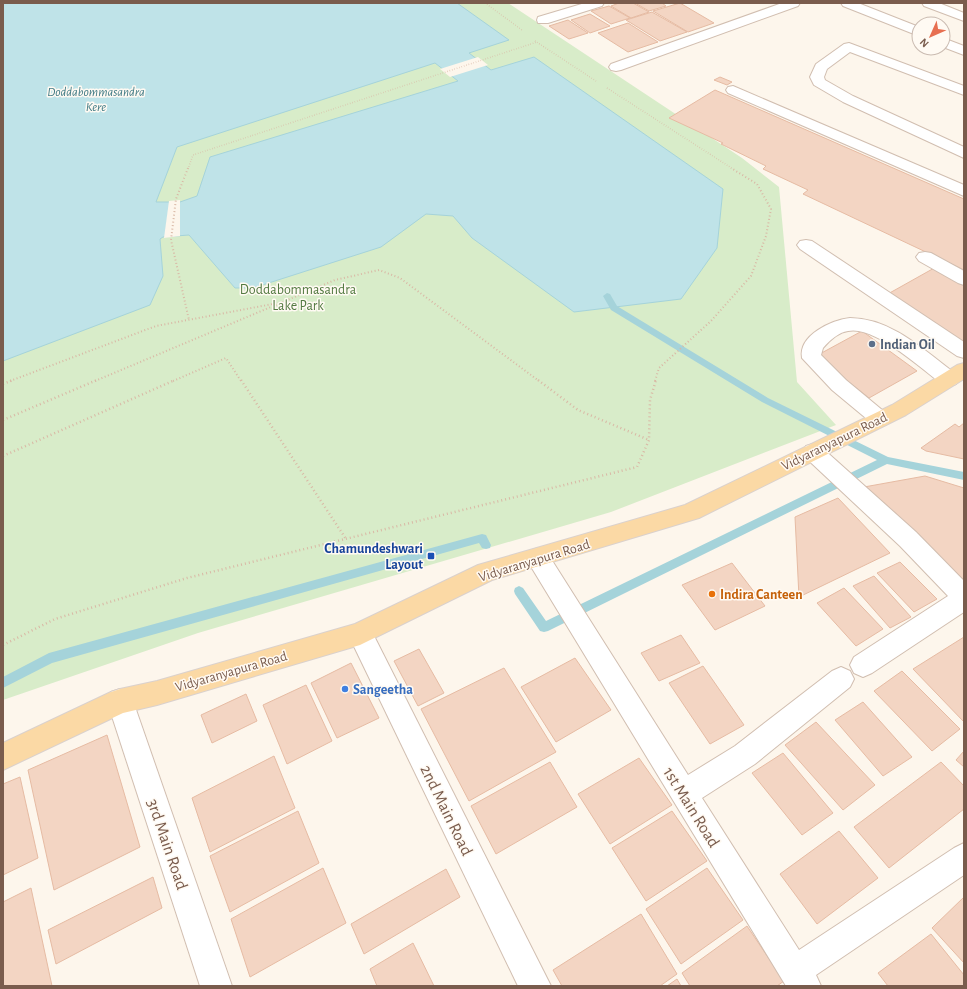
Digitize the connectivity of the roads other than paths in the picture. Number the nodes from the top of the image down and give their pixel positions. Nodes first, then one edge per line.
1 (598, 3) edge
2 (794, 3) edge
3 (847, 3) edge
4 (928, 3) edge
5 (964, 17) edge
6 (543, 20) dead end
7 (911, 29) edge
8 (951, 45) edge
9 (964, 51) edge
10 (616, 67) dead end
11 (733, 90) dead end
12 (964, 91) edge
13 (964, 153) edge
14 (964, 191) edge
15 (806, 245) dead end
16 (925, 257) dead end
17 (964, 279) edge
18 (964, 351) edge
19 (956, 374) edge
20 (880, 418) junction
21 (813, 452) junction
22 (538, 558) junction
23 (964, 598) edge
24 (360, 634) junction
25 (863, 666) dead end
26 (841, 679) dead end
27 (120, 701) junction
28 (3, 757) edge
29 (684, 793) junction
30 (964, 858) edge
31 (799, 979) edge
32 (216, 986) edge
33 (535, 986) edge

1 - 6 street
2 - 10 street
3 - 7 street
4 - 5 street
8 - 9 street
11 - 14 street
12 - 13 street
15 - 18 street
16 - 17 street
19 - 20 main road, Vidyaranyapura Road
19 - 20 street
20 - 21 main road, Vidyaranyapura Road
21 - 22 main road, Vidyaranyapura Road
21 - 23 street
22 - 24 main road, Vidyaranyapura Road
22 - 29 street, 1st Main Road
23 - 25 street
24 - 27 main road, Vidyaranyapura Road
24 - 33 street, 2nd Main Road
26 - 29 street
27 - 28 main road, Vidyaranyapura Road
27 - 32 street, 3rd Main Road
29 - 31 street, 1st Main Road
30 - 31 street

